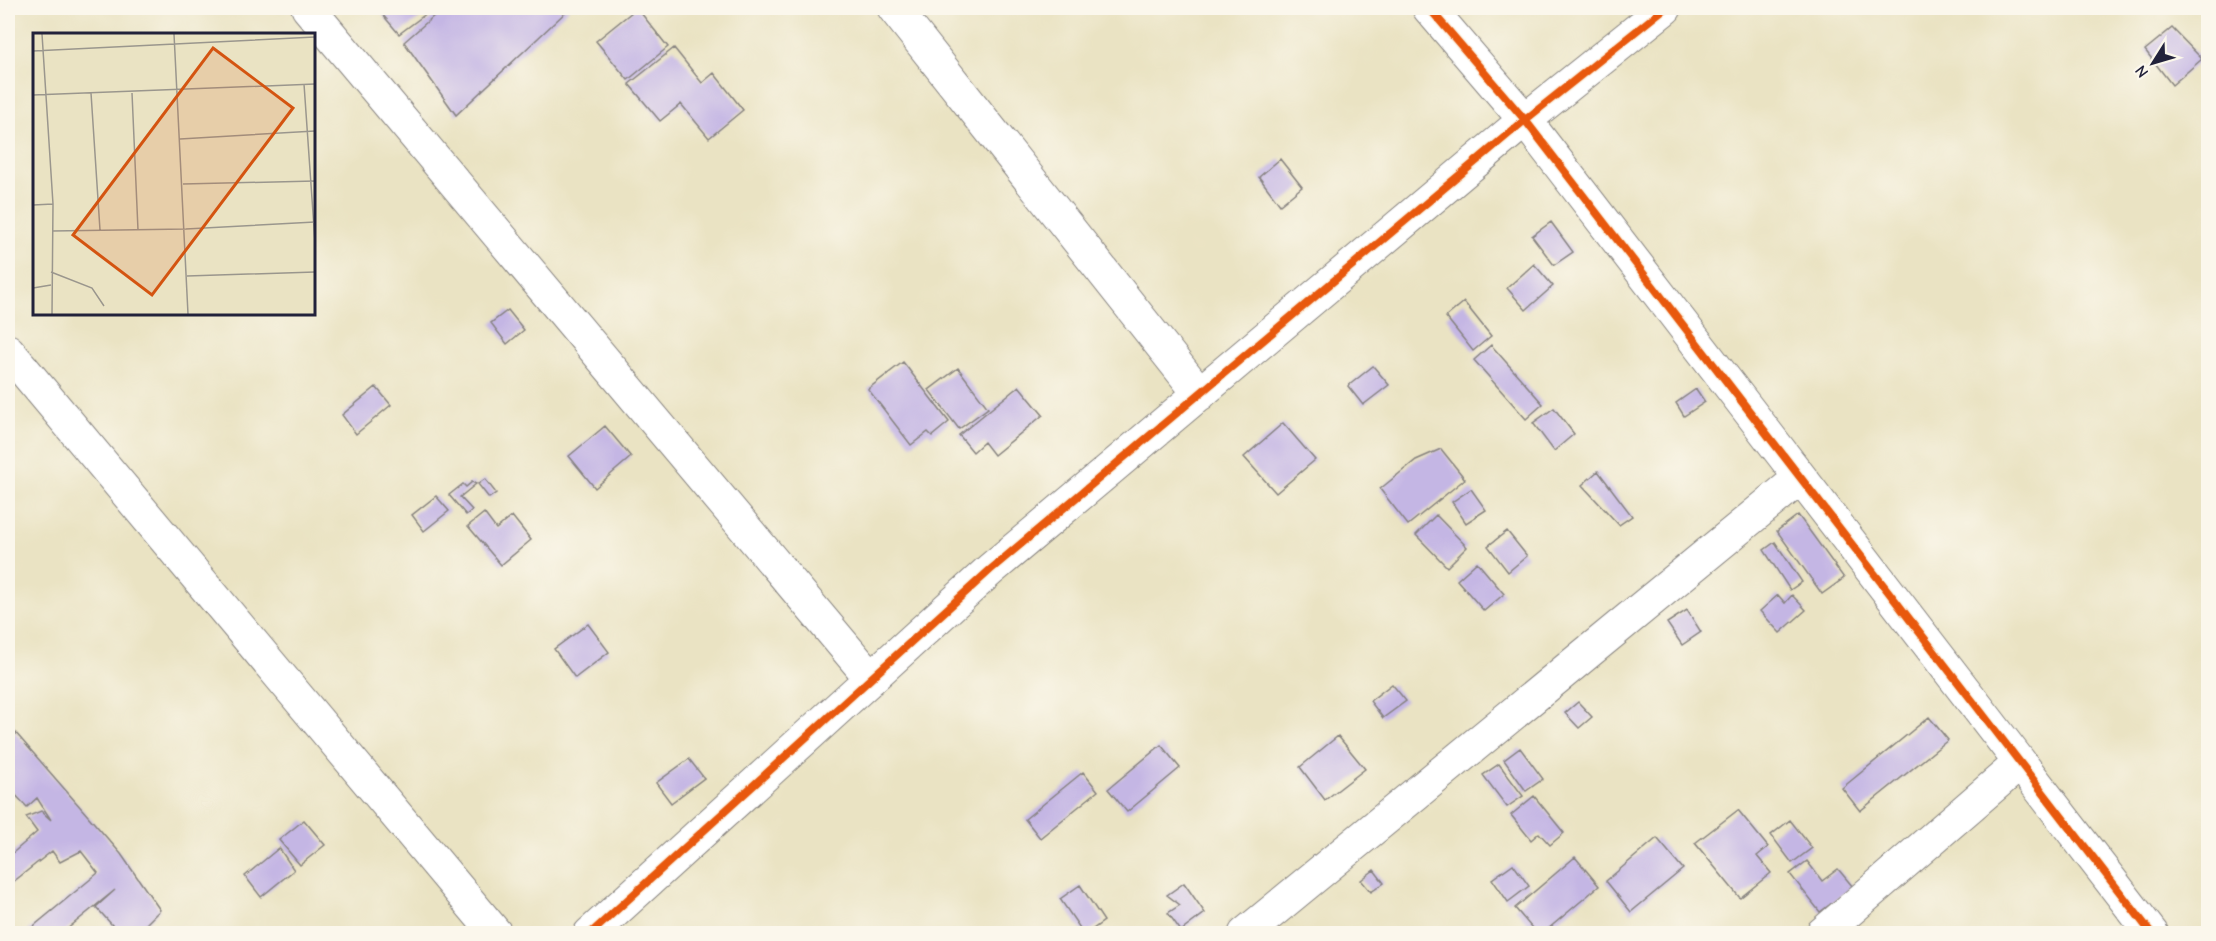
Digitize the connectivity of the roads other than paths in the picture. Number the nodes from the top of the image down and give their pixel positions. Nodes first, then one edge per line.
1 (308, 8) edge
2 (894, 8) edge
3 (1429, 8) edge
4 (1665, 8) edge
5 (1525, 120) junction
6 (8, 351) edge
7 (1200, 394) junction
8 (1800, 478) junction
9 (871, 678) junction
10 (2020, 764) junction
11 (496, 933) edge
12 (590, 933) edge
13 (1245, 933) edge
14 (1822, 933) edge
15 (2152, 933) edge

1 - 9 street
2 - 7 street
3 - 5 street
4 - 5 street
5 - 7 street
5 - 8 street
6 - 11 street
7 - 9 street
8 - 10 street
8 - 13 street
9 - 12 street
10 - 14 street
10 - 15 street

